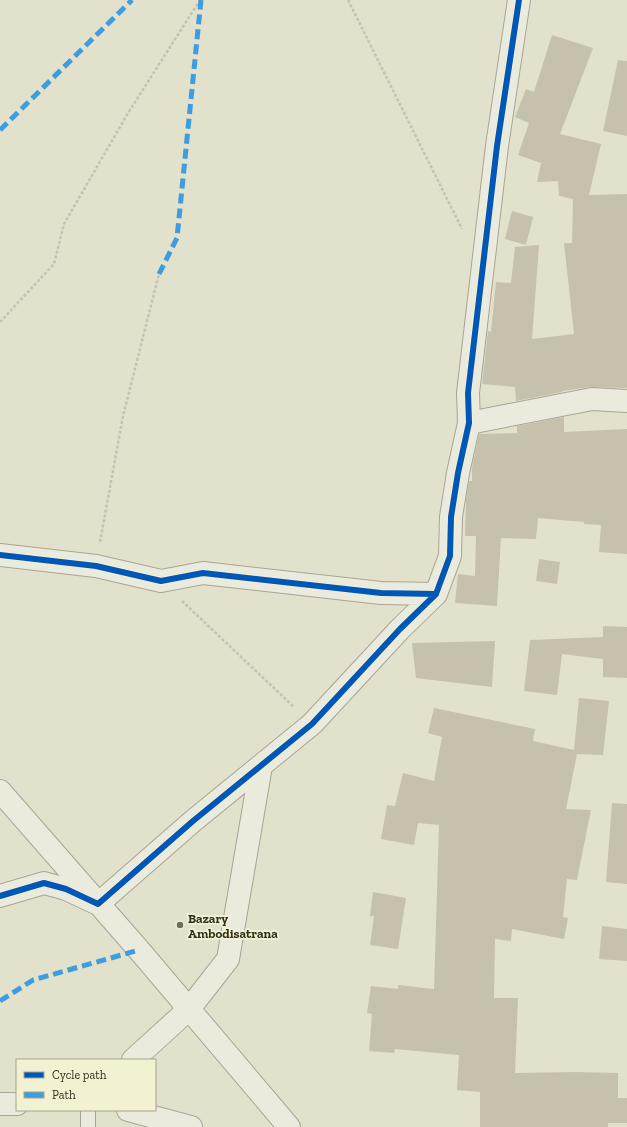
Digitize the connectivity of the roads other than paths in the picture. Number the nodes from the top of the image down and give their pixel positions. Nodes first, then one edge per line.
1 (519, 0) edge
2 (627, 401) edge
3 (469, 423) junction
4 (0, 555) edge
5 (436, 594) junction
6 (261, 766) junction
7 (0, 791) edge
8 (0, 896) edge
9 (98, 904) junction
10 (189, 1009) junction
11 (134, 1059) edge
12 (0, 1104) edge
13 (16, 1104) edge
14 (88, 1111) edge
15 (132, 1111) edge
16 (88, 1127) edge
17 (191, 1127) edge
18 (289, 1127) edge

1 - 3 street
2 - 3 street
3 - 5 street
4 - 5 street
5 - 6 street
6 - 9 street
6 - 10 street
7 - 9 street
8 - 9 street
9 - 10 street
10 - 11 street
10 - 18 street
12 - 13 street
14 - 16 lane
15 - 17 street

